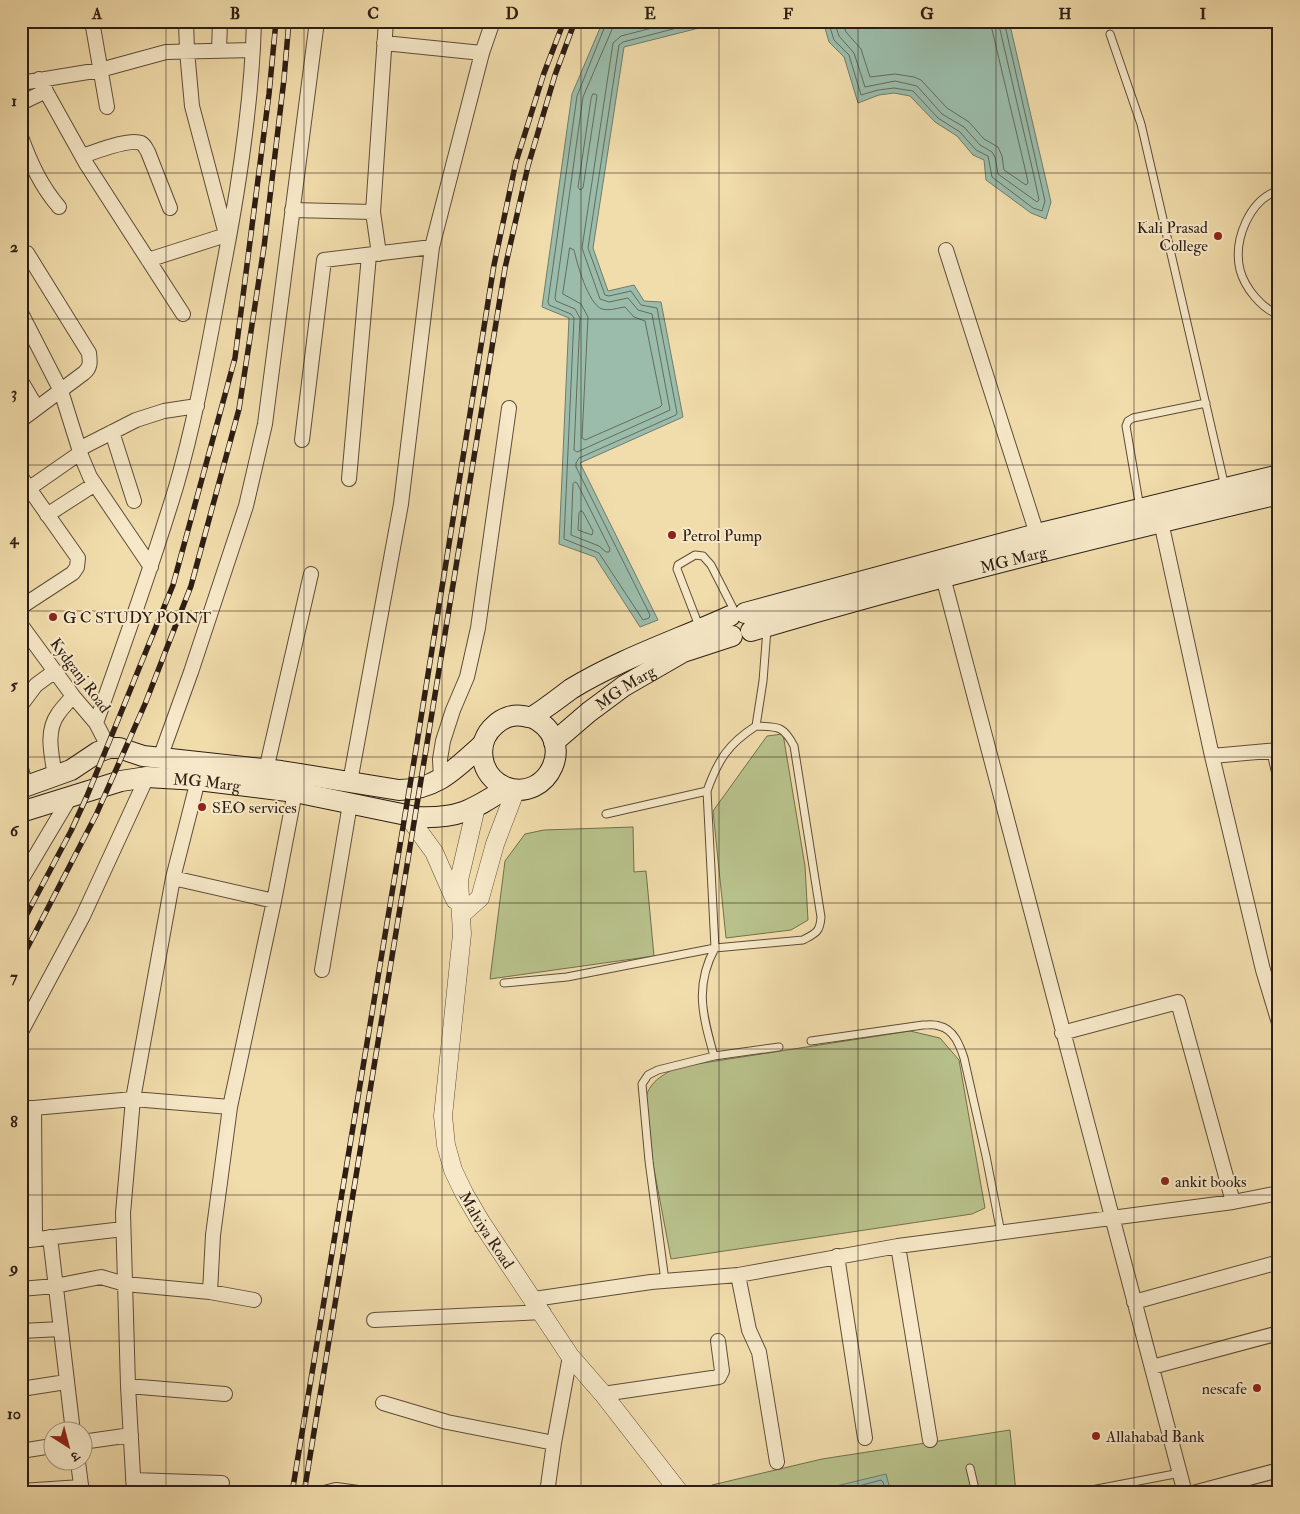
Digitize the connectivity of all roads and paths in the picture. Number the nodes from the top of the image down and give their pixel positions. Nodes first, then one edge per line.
1 (92, 21) edge
2 (186, 21) edge
3 (220, 21) edge
4 (254, 21) edge
5 (317, 21) edge
6 (386, 21) edge
7 (493, 21) edge
8 (1110, 34) dead end
9 (384, 43) junction
10 (253, 50) junction
11 (220, 51) junction
12 (187, 52) junction
13 (482, 53) junction
14 (100, 70) junction
15 (21, 83) edge
16 (42, 85) junction
17 (21, 103) edge
18 (107, 107) dead end
19 (21, 138) edge
20 (82, 156) junction
21 (1279, 190) edge
22 (59, 207) dead end
23 (170, 208) dead end
24 (292, 210) junction
25 (374, 212) junction
26 (227, 239) junction
27 (432, 247) junction
28 (946, 250) dead end
29 (27, 253) dead end
30 (374, 254) junction
31 (148, 260) junction
32 (21, 313) edge
33 (183, 314) dead end
34 (1279, 315) edge
35 (21, 381) edge
36 (61, 391) junction
37 (1206, 403) junction
38 (197, 406) junction
39 (37, 408) junction
40 (509, 408) dead end
41 (21, 420) edge
42 (112, 432) junction
43 (302, 440) dead end
44 (80, 451) junction
45 (1279, 475) edge
46 (348, 478) dead end
47 (95, 484) junction
48 (24, 486) edge
49 (1225, 488) junction
50 (1279, 494) edge
51 (134, 501) dead end
52 (1140, 509) junction
53 (48, 515) junction
54 (1161, 522) junction
55 (1036, 534) junction
56 (151, 567) junction
57 (311, 574) dead end
58 (943, 577) junction
59 (21, 608) edge
60 (743, 622) junction
61 (700, 629) junction
62 (24, 634) edge
63 (55, 671) junction
64 (73, 696) junction
65 (21, 705) edge
66 (531, 717) junction
67 (96, 723) junction
68 (756, 726) junction
69 (554, 742) junction
70 (482, 745) junction
71 (109, 748) junction
72 (1277, 750) edge
73 (1212, 756) junction
74 (160, 758) junction
75 (266, 770) junction
76 (1279, 772) edge
77 (55, 776) junction
78 (146, 777) junction
79 (441, 779) junction
80 (198, 780) junction
81 (23, 781) edge
82 (350, 782) junction
83 (512, 788) junction
84 (707, 791) junction
85 (295, 792) junction
86 (71, 796) junction
87 (350, 804) junction
88 (476, 808) junction
89 (21, 812) edge
90 (606, 814) dead end
91 (406, 815) junction
92 (172, 878) junction
93 (21, 880) edge
94 (274, 901) junction
95 (462, 914) junction
96 (715, 948) junction
97 (322, 970) dead end
98 (504, 983) dead end
99 (1279, 1023) edge
100 (21, 1032) edge
101 (1062, 1032) junction
102 (810, 1041) dead end
103 (779, 1046) dead end
104 (714, 1056) junction
105 (133, 1099) junction
106 (230, 1107) junction
107 (28, 1108) edge
108 (1279, 1193) edge
109 (1233, 1202) junction
110 (1111, 1217) junction
111 (124, 1229) junction
112 (1000, 1233) junction
113 (50, 1237) junction
114 (28, 1240) edge
115 (898, 1246) junction
116 (837, 1256) junction
117 (1279, 1262) edge
118 (738, 1275) junction
119 (665, 1281) junction
120 (125, 1284) junction
121 (55, 1286) junction
122 (21, 1288) edge
123 (210, 1292) junction
124 (254, 1300) dead end
125 (1134, 1302) junction
126 (538, 1306) junction
127 (374, 1320) dead end
128 (61, 1329) junction
129 (21, 1332) edge
130 (1279, 1332) edge
131 (718, 1341) dead end
132 (570, 1356) junction
133 (1152, 1368) junction
134 (66, 1382) junction
135 (128, 1386) junction
136 (21, 1388) edge
137 (225, 1394) dead end
138 (603, 1394) junction
139 (383, 1403) dead end
140 (72, 1422) edge
141 (131, 1434) junction
142 (865, 1438) dead end
143 (92, 1440) edge
144 (930, 1440) dead end
145 (554, 1443) junction
146 (42, 1448) edge
147 (21, 1451) edge
148 (777, 1462) dead end
149 (970, 1468) dead end
150 (1279, 1470) edge
151 (79, 1472) edge
152 (1180, 1473) junction
153 (222, 1484) dead end
154 (134, 1486) edge
155 (81, 1490) edge
156 (21, 1492) edge
157 (43, 1492) edge
158 (324, 1493) edge
159 (358, 1493) edge
160 (547, 1493) edge
161 (680, 1493) edge
162 (976, 1493) edge
163 (1076, 1493) edge
164 (1185, 1493) edge
165 (1193, 1493) edge

1 - 14 street
2 - 12 street
3 - 11 street
4 - 10 street
5 - 24 street
6 - 9 street
7 - 13 street
8 - 37 lane
9 - 13 street
9 - 25 street
10 - 11 street
10 - 26 street
11 - 12 street
12 - 14 street
12 - 26 street
13 - 27 street
14 - 16 street
14 - 18 street
15 - 16 street
16 - 17 street
16 - 20 street
19 - 22 street
20 - 23 street
20 - 31 street
21 - 34 lane
24 - 25 street
24 - 74 street
25 - 30 street
26 - 31 street
26 - 38 street
27 - 30 street
27 - 82 street
28 - 55 street
29 - 36 street
30 - 43 street
30 - 46 street
31 - 33 street
32 - 36 street
35 - 39 street
36 - 39 street
36 - 44 street
37 - 49 lane
37 - 52 lane
38 - 42 street
38 - 56 street
39 - 41 street
40 - 79 street
42 - 44 street
42 - 51 street
44 - 47 street
44 - 48 street
45 - 49 main road
47 - 53 street
47 - 56 street
48 - 53 street
49 - 52 main road
50 - 54 main road, MG Marg
52 - 55 main road
53 - 59 street
54 - 58 main road, MG Marg
54 - 73 street
55 - 60 main road
56 - 67 street
57 - 75 street
58 - 60 main road, MG Marg
58 - 101 street
60 - 61 main road
60 - 61 lane
60 - 68 lane
60 - 69 main road, MG Marg
61 - 66 main road
62 - 63 street, Kydganj Road
63 - 64 street, Kydganj Road
63 - 65 street
64 - 67 street, Kydganj Road
64 - 77 street
66 - 69 main road
66 - 70 main road
67 - 71 street, Kydganj Road
68 - 84 lane
68 - 96 lane
69 - 83 main road
70 - 79 main road, MG Marg
70 - 83 main road
71 - 74 main road, MG Marg
71 - 77 main road
72 - 73 street
72 - 76 street
73 - 99 street
74 - 75 main road, MG Marg
75 - 82 main road, MG Marg
77 - 81 main road
78 - 80 main road, MG Marg
78 - 86 main road, MG Marg
78 - 100 street
79 - 82 main road, MG Marg
80 - 85 main road, MG Marg
80 - 92 street
83 - 88 main road, MG Marg
83 - 95 street
84 - 90 lane
84 - 96 lane
85 - 87 main road, MG Marg
85 - 94 street
86 - 89 main road, MG Marg
86 - 93 street
87 - 91 main road, MG Marg
87 - 97 street
88 - 91 main road, MG Marg
88 - 95 street, Malviya Road
91 - 95 street
92 - 94 street
92 - 105 street
94 - 106 street
95 - 126 street, Malviya Road
96 - 98 lane
96 - 104 lane
101 - 109 street
101 - 110 street
102 - 112 lane
103 - 104 lane
104 - 119 lane
105 - 106 street
105 - 107 street
105 - 111 street
106 - 123 street
107 - 114 street
108 - 109 street
109 - 110 street
110 - 112 street
110 - 125 street
111 - 113 street
111 - 120 street
112 - 115 street
113 - 114 street
113 - 121 street
115 - 116 street
115 - 144 street
116 - 118 street
116 - 142 street
117 - 125 street
118 - 119 street
118 - 148 street
119 - 126 street
120 - 121 street
120 - 123 street
120 - 135 street
121 - 122 street
121 - 128 street
123 - 124 street
125 - 133 street
126 - 127 street
126 - 132 street, Malviya Road
128 - 129 street
128 - 134 street
130 - 133 street
131 - 138 street
132 - 138 street, Malviya Road
132 - 145 street
133 - 152 street
134 - 136 street
134 - 140 street
135 - 137 street
135 - 141 street
138 - 161 street, Malviya Road
139 - 145 street
141 - 143 street
141 - 154 street
145 - 160 street
146 - 147 street
149 - 162 lane
150 - 165 street
151 - 155 street
152 - 163 lane
152 - 164 street
153 - 154 street
155 - 157 street
156 - 157 street
158 - 159 street

